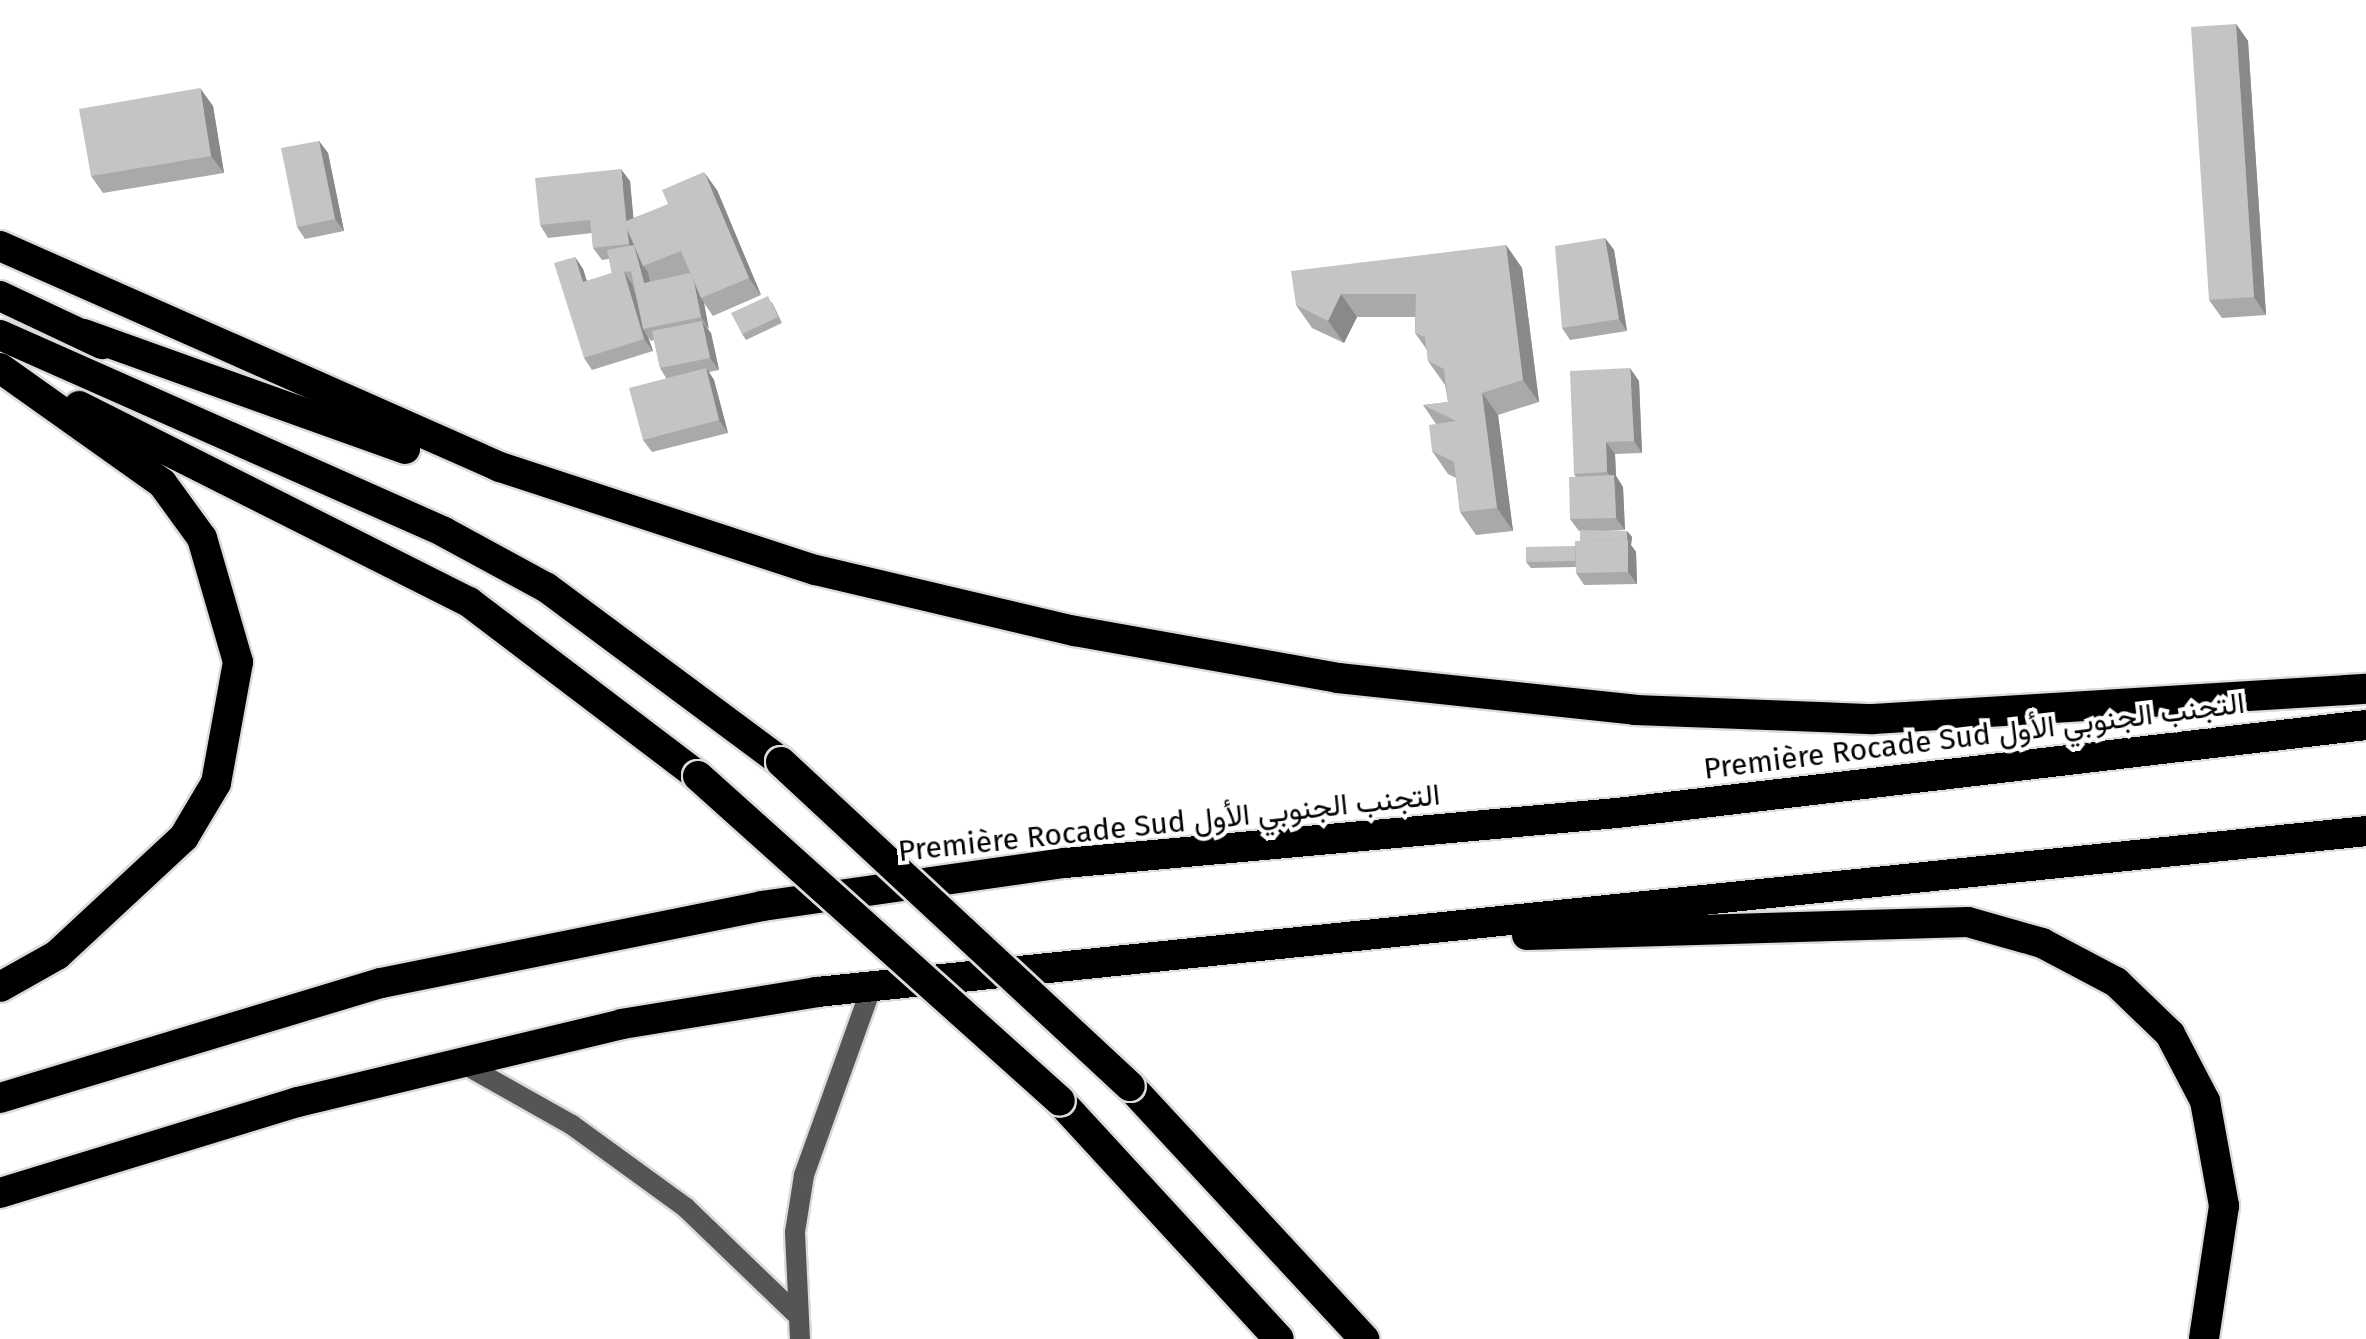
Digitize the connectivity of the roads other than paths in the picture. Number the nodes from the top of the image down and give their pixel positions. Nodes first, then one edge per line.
1 (0, 246) edge
2 (0, 296) edge
3 (0, 334) edge
4 (84, 334) junction
5 (0, 368) edge
6 (816, 570) junction
7 (547, 588) junction
8 (2366, 689) edge
9 (2366, 725) edge
10 (2366, 831) edge
11 (1179, 951) junction
12 (872, 986) junction
13 (0, 987) edge
14 (462, 1063) junction
15 (0, 1098) edge
16 (0, 1194) edge
17 (794, 1313) junction
18 (800, 1339) edge
19 (1279, 1339) edge
20 (1364, 1339) edge
21 (2204, 1339) edge

1 - 6 highway
2 - 4 highway
3 - 7 highway
4 - 6 highway
4 - 7 highway
5 - 13 highway
5 - 19 highway, bridge
6 - 8 highway
7 - 20 highway, bridge
9 - 15 highway, Première Rocade Sud التجنب الجنوبي الأول
10 - 11 highway
11 - 12 highway
11 - 21 highway
12 - 14 highway
12 - 17 street
14 - 16 highway
14 - 17 street
17 - 18 street

